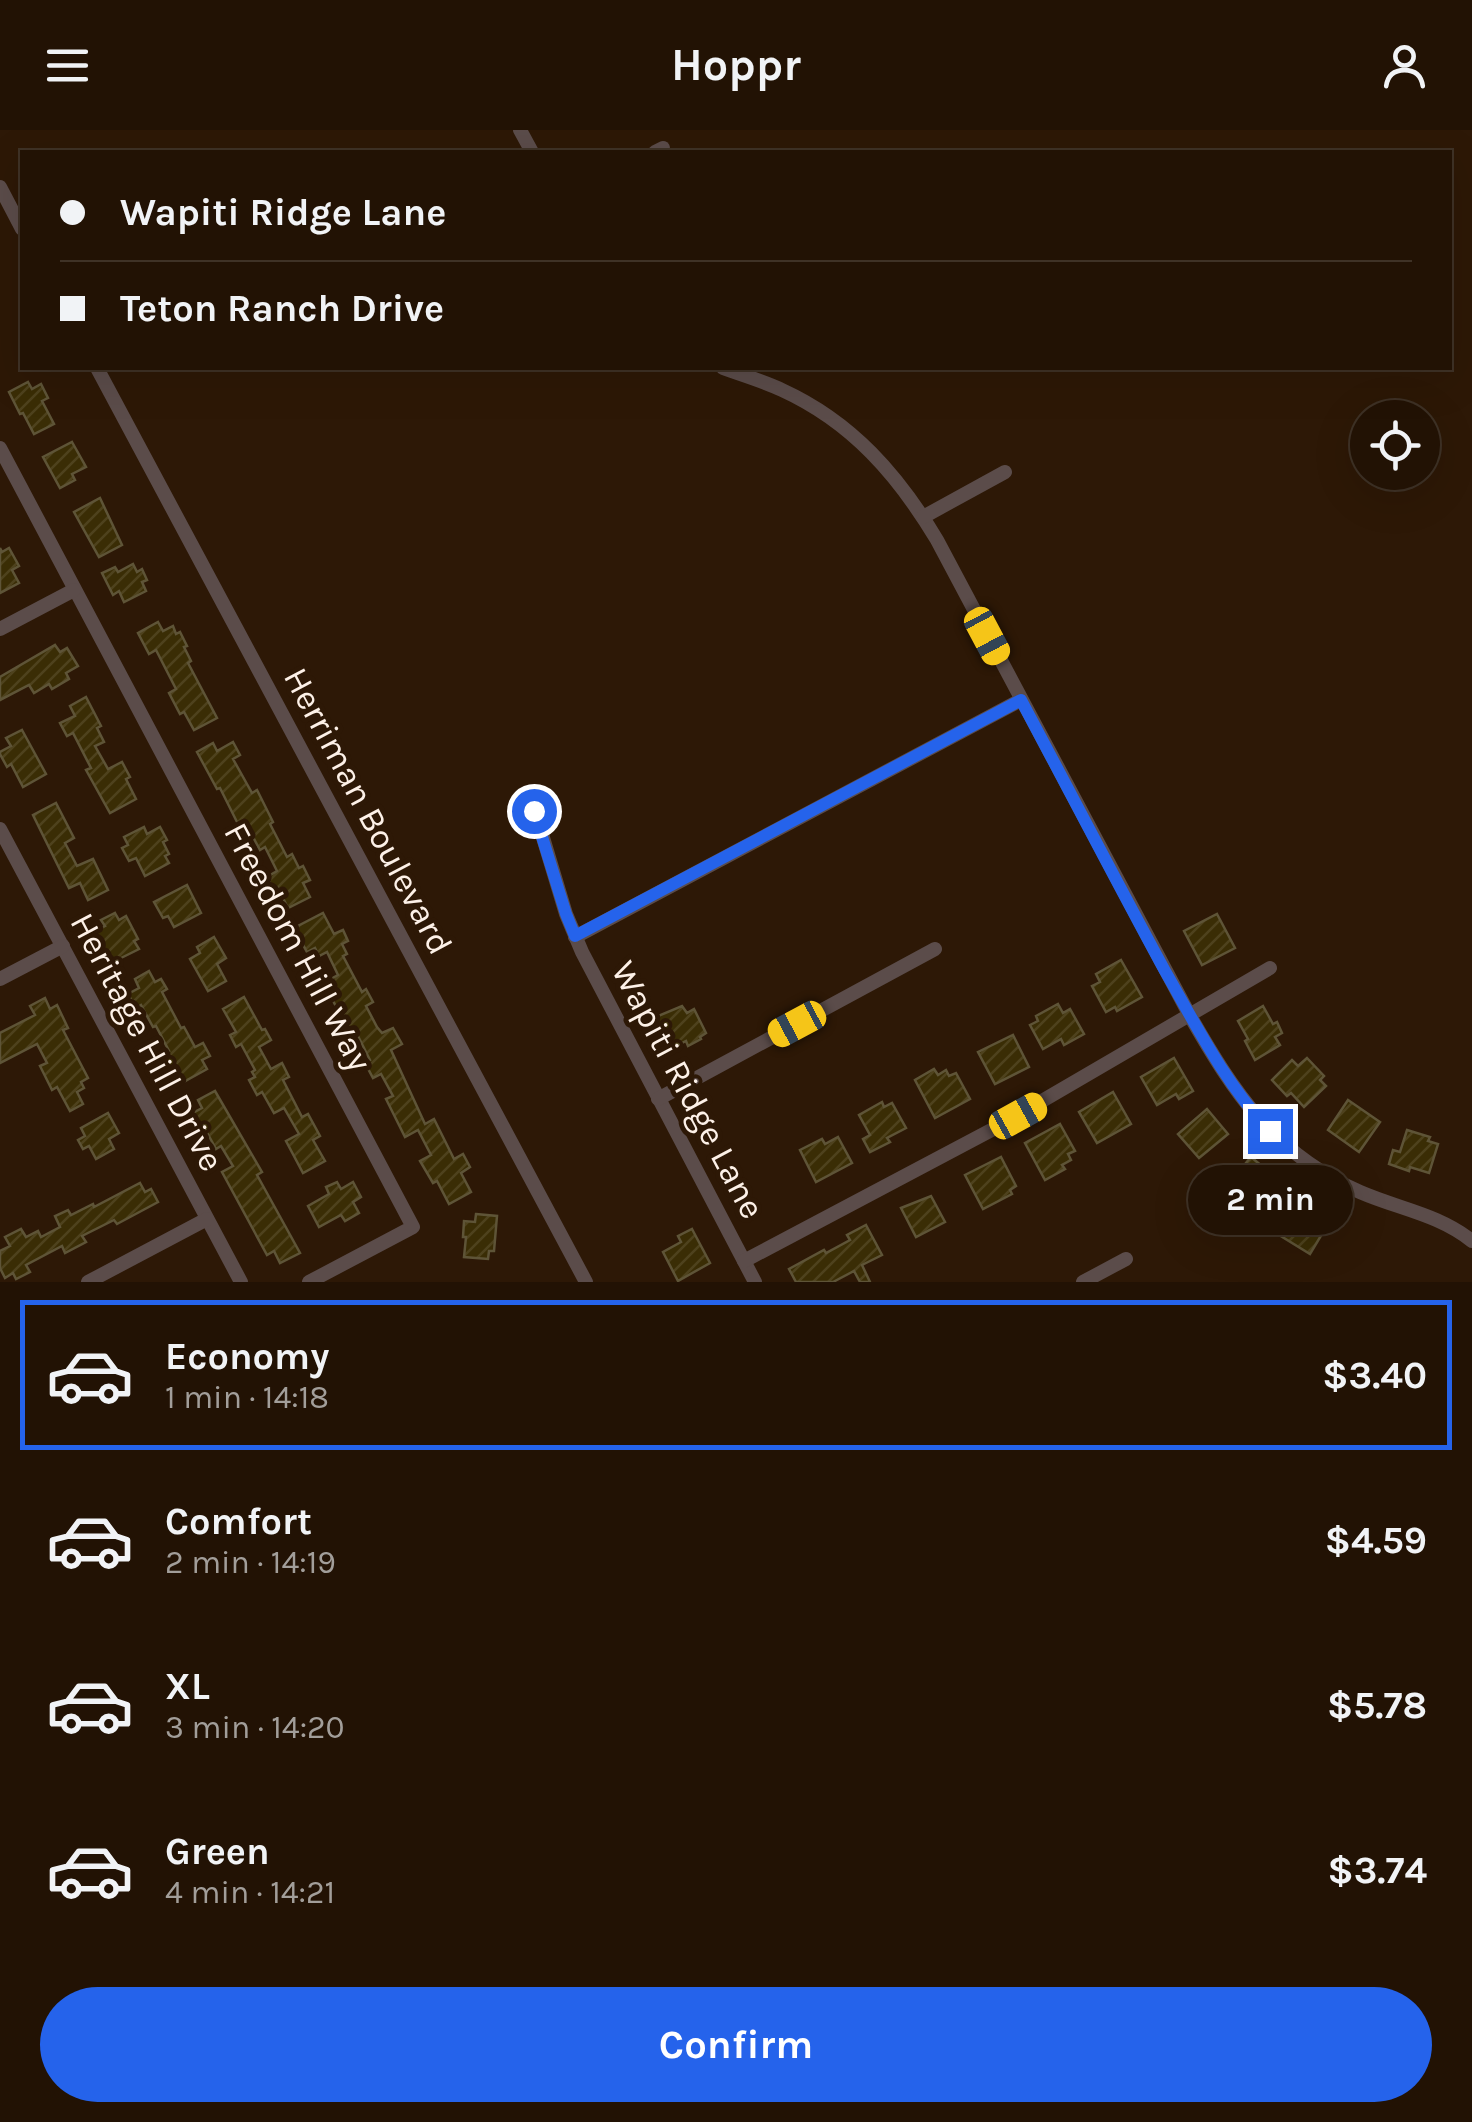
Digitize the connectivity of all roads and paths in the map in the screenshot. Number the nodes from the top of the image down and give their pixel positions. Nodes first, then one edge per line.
1 (0, 187) edge
2 (20, 225) edge
3 (98, 370) edge
4 (728, 370) edge
5 (0, 448) edge
6 (1006, 472) dead end
7 (923, 518) junction
8 (74, 590) junction
9 (0, 629) edge
10 (1021, 700) junction
11 (534, 811) dead end
12 (0, 829) edge
13 (575, 936) junction
14 (62, 946) junction
15 (936, 949) dead end
16 (1270, 968) dead end
17 (0, 978) edge
18 (1189, 1014) junction
19 (658, 1099) junction
20 (207, 1220) junction
21 (1472, 1241) edge
22 (1126, 1259) dead end
23 (744, 1262) junction
24 (88, 1282) edge
25 (241, 1282) edge
26 (309, 1282) edge
27 (586, 1282) edge
28 (755, 1282) edge
29 (1083, 1282) edge

1 - 2 street
3 - 27 street, Herriman Boulevard
4 - 7 street
5 - 8 street
6 - 7 street
7 - 10 street
8 - 9 street
8 - 26 street, Freedom Hill Way
10 - 13 street
10 - 18 street
11 - 13 street, Wapiti Ridge Lane
12 - 14 street, Heritage Hill Drive
13 - 19 street, Wapiti Ridge Lane
14 - 17 street
14 - 20 street, Heritage Hill Drive
15 - 19 street
16 - 18 street
18 - 21 street
18 - 23 street
19 - 23 street, Wapiti Ridge Lane
20 - 24 street
20 - 25 street, Heritage Hill Drive
22 - 29 street
23 - 28 street, Wapiti Ridge Lane

